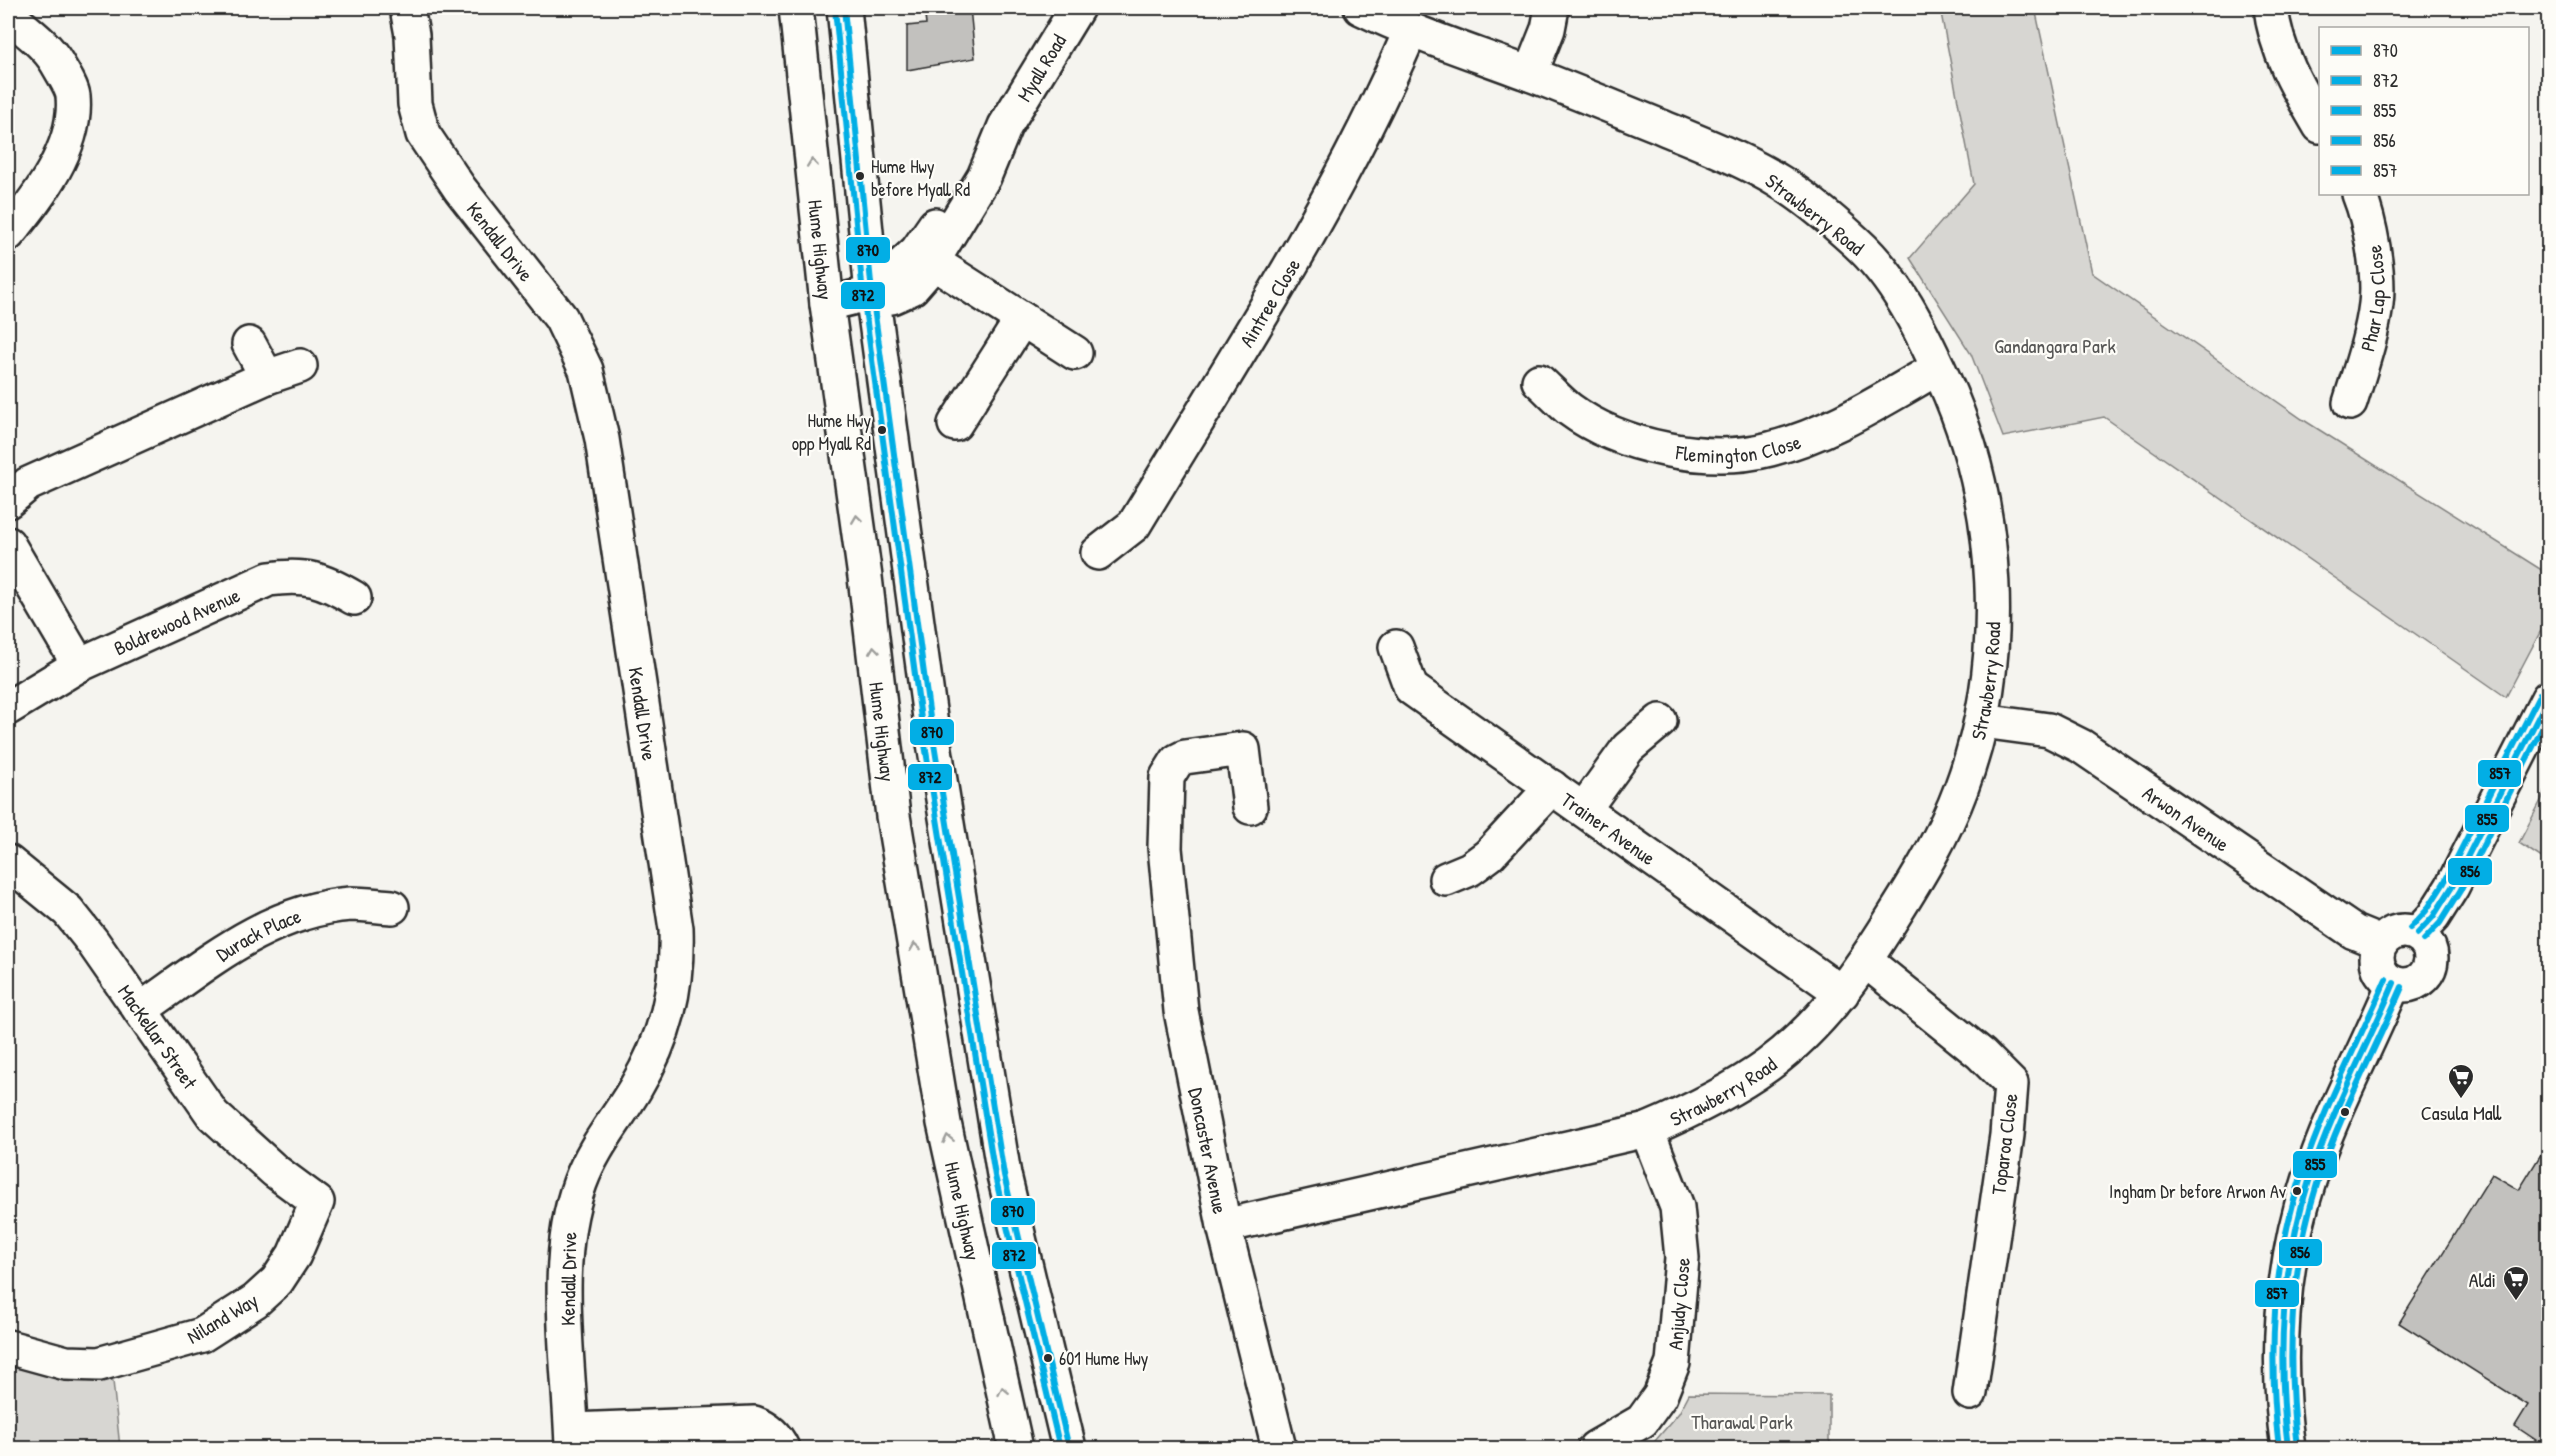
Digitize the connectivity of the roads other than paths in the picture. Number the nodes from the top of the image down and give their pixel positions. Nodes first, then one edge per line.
1 (407, 8) edge
2 (796, 8) edge
3 (844, 8) edge
4 (1077, 8) edge
5 (1361, 8) edge
6 (1552, 8) edge
7 (2271, 8) edge
8 (8, 15) edge
9 (1410, 32) junction
10 (1530, 74) junction
11 (2319, 124) edge
12 (1005, 126) junction
13 (2359, 195) edge
14 (8, 234) edge
15 (933, 262) junction
16 (872, 293) junction
17 (827, 304) junction
18 (1022, 319) junction
19 (249, 344) dead end
20 (1075, 353) dead end
21 (300, 366) dead end
22 (1938, 368) junction
23 (267, 377) junction
24 (1539, 381) dead end
25 (2350, 403) dead end
26 (955, 424) dead end
27 (8, 501) edge
28 (8, 544) edge
29 (1098, 553) dead end
30 (354, 598) dead end
31 (1396, 647) dead end
32 (79, 665) junction
33 (2548, 698) edge
34 (8, 708) edge
35 (1660, 721) dead end
36 (1982, 721) junction
37 (1552, 787) junction
38 (1250, 807) dead end
39 (1584, 808) junction
40 (8, 862) edge
41 (1446, 879) dead end
42 (392, 907) dead end
43 (2417, 934) junction
44 (2381, 943) junction
45 (1866, 961) junction
46 (2394, 983) junction
47 (1842, 993) junction
48 (140, 1010) junction
49 (1647, 1130) junction
50 (317, 1202) joint
51 (1224, 1226) junction
52 (8, 1347) edge
53 (1970, 1393) dead end
54 (572, 1439) edge
55 (782, 1449) edge
56 (1016, 1449) edge
57 (1069, 1449) edge
58 (1279, 1449) edge
59 (1595, 1449) edge
60 (2288, 1449) edge

1 - 54 main road, Kendall Drive
17 -> 2 main road, Hume Highway
3 - 16 main road
4 - 12 main road, Myall Road
5 - 9 main road, Strawberry Road
6 - 10 main road
7 - 11 main road
8 - 14 main road
9 - 10 main road, Strawberry Road
9 - 29 main road, Aintree Close
10 - 22 main road, Strawberry Road
12 - 15 main road, Myall Road
12 - 16 main road, Myall Road
13 - 25 main road, Phar Lap Close
15 - 16 main road, Myall Road
15 - 18 main road
16 - 17 main road, Myall Road
16 - 57 main road
56 -> 17 main road, Hume Highway
18 - 20 main road
18 - 26 main road
19 - 23 main road
21 - 23 main road
22 - 24 main road, Flemington Close
22 - 36 main road, Strawberry Road
23 - 27 main road
28 - 32 main road
30 - 32 main road, Boldrewood Avenue
31 - 37 main road, Trainer Avenue
32 - 34 main road, Boldrewood Avenue
33 - 43 main road
35 - 39 main road
36 - 44 main road, Arwon Avenue
36 - 45 main road, Strawberry Road
37 - 39 main road, Trainer Avenue
37 - 41 main road
38 - 51 main road, Doncaster Avenue
39 - 47 main road, Trainer Avenue
40 - 48 main road, MacKellar Street
42 - 48 main road, Durack Place
43 - 44 main road
43 - 46 main road
44 - 46 main road
45 - 47 main road, Strawberry Road
45 - 53 main road, Toparoa Close
46 - 60 main road
47 - 49 main road, Strawberry Road
48 - 50 main road, MacKellar Street
49 - 51 main road, Strawberry Road
49 - 59 main road, Anjudy Close
50 - 52 main road, Niland Way
51 - 58 main road, Doncaster Avenue
54 - 55 main road

